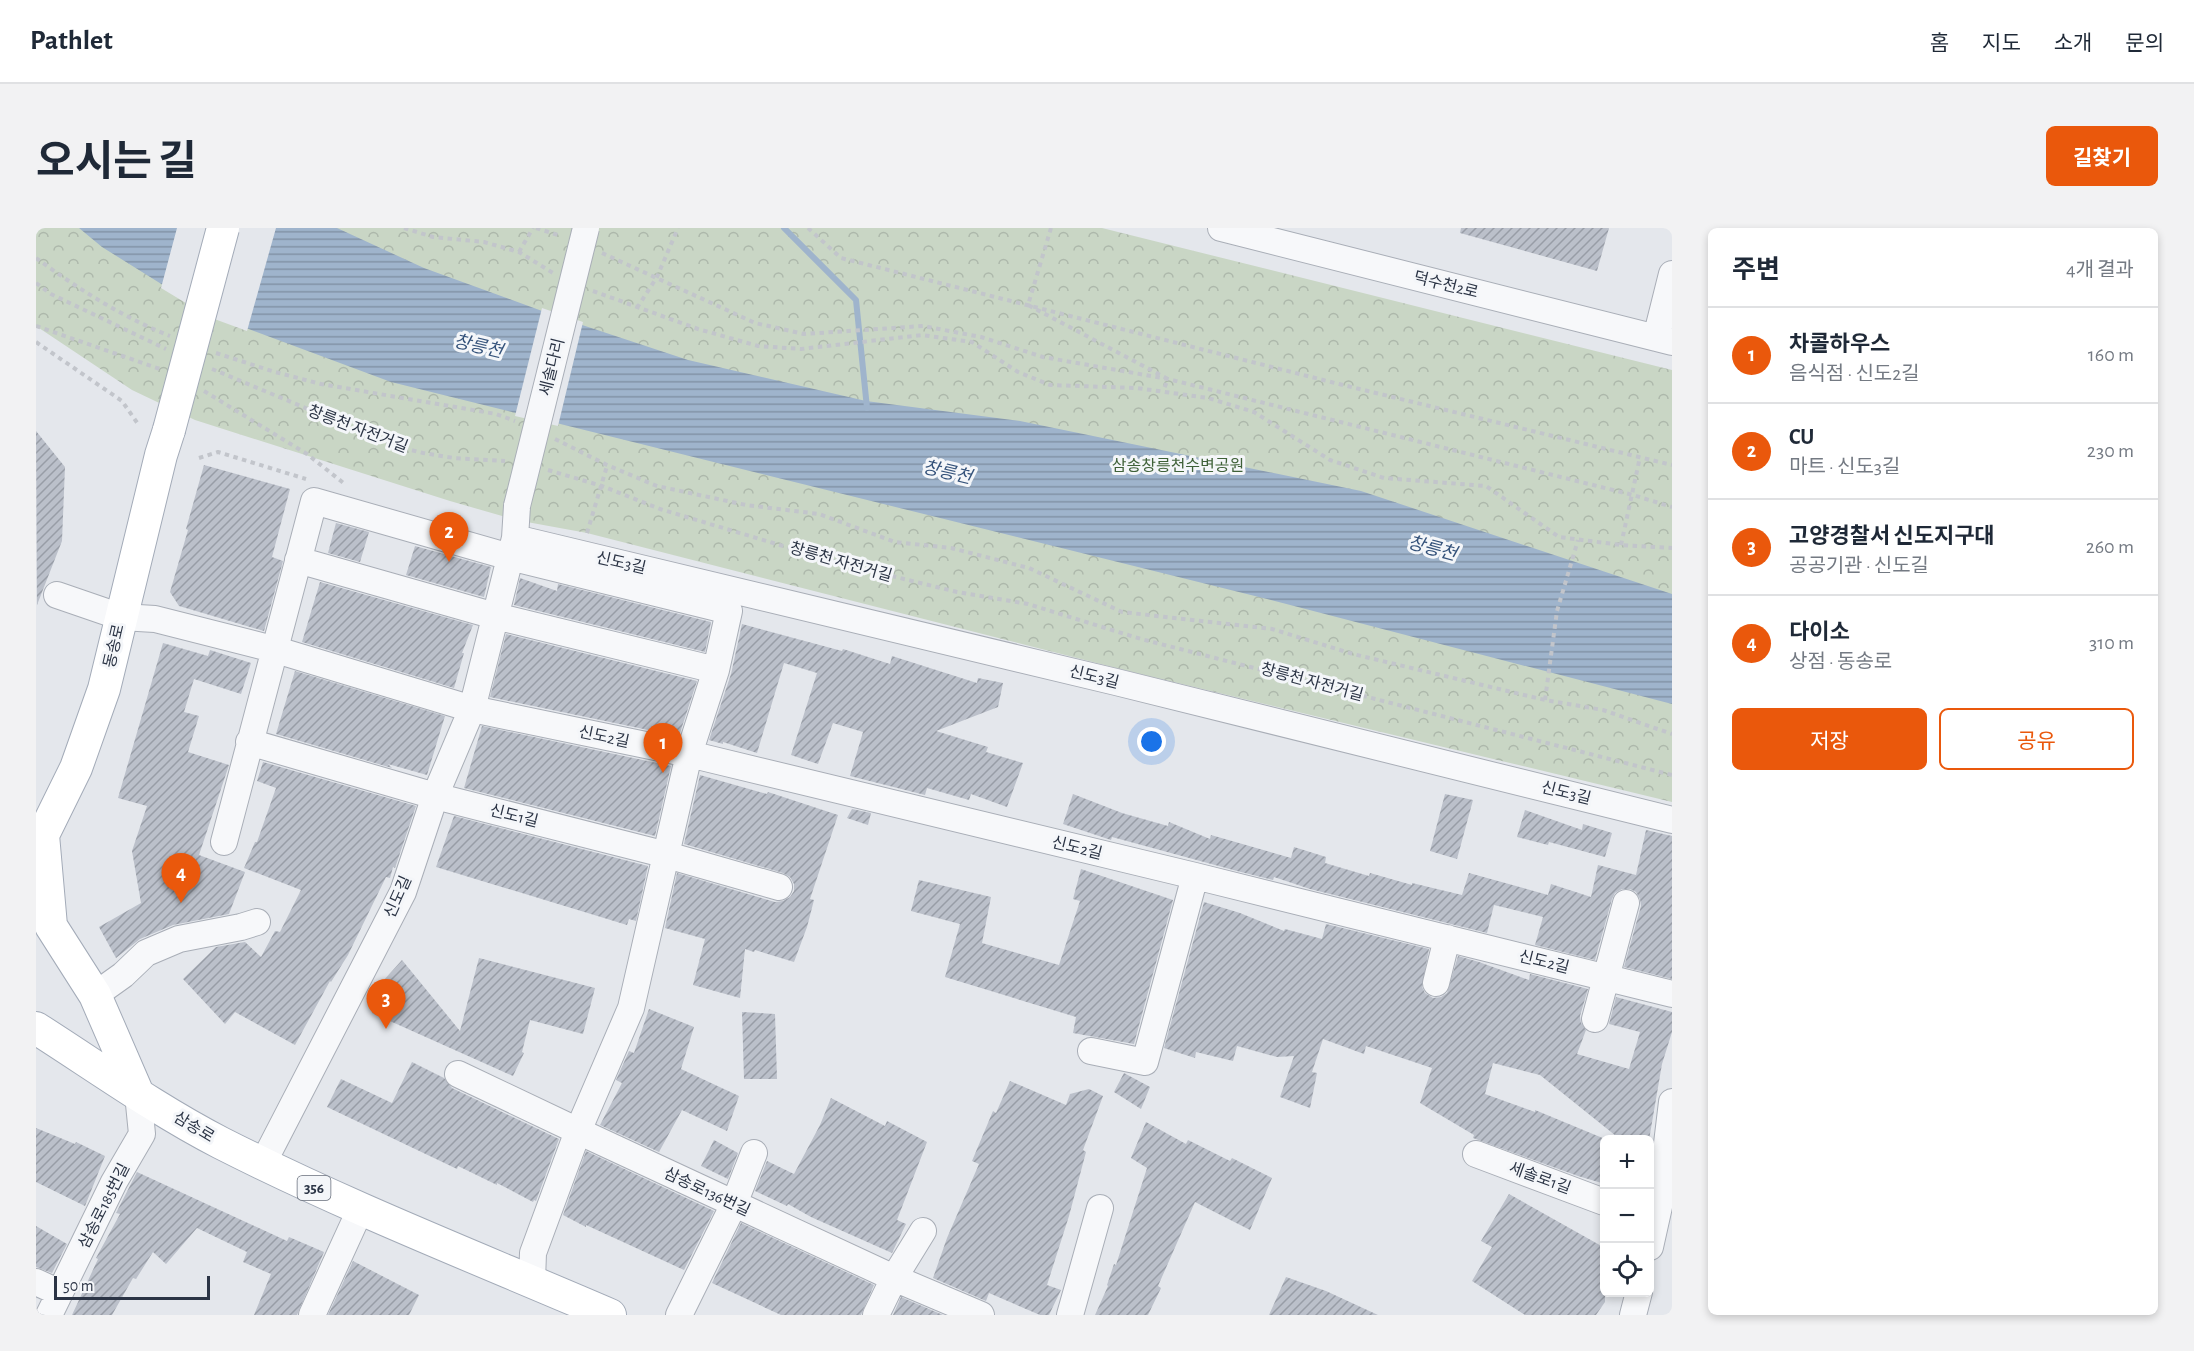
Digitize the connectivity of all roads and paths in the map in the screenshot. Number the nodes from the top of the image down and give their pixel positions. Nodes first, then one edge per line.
1 (223, 228) edge
2 (404, 228) edge
3 (535, 228) edge
4 (678, 228) edge
5 (808, 228) edge
6 (1051, 228) edge
7 (1221, 228) edge
8 (580, 238) edge
9 (519, 252) junction
10 (36, 258) edge
11 (1672, 274) edge
12 (556, 275) dead end
13 (657, 277) junction
14 (36, 284) edge
15 (586, 288) dead end
16 (1028, 305) junction
17 (637, 308) junction
18 (36, 326) edge
19 (179, 339) dead end
20 (1664, 340) edge
21 (36, 342) edge
22 (212, 351) dead end
23 (175, 354) dead end
24 (207, 367) dead end
25 (168, 372) dead end
26 (1168, 379) junction
27 (198, 387) dead end
28 (1163, 392) junction
29 (516, 421) dead end
30 (138, 424) dead end
31 (546, 435) dead end
32 (1640, 457) junction
33 (508, 462) dead end
34 (607, 465) junction
35 (1672, 465) edge
36 (540, 467) dead end
37 (602, 486) junction
38 (351, 489) dead end
39 (1633, 495) junction
40 (517, 506) joint
41 (1672, 507) edge
42 (1578, 540) junction
43 (1621, 545) junction
44 (512, 547) junction
45 (1672, 548) edge
46 (585, 555) junction
47 (298, 560) junction
48 (57, 595) dead end
49 (495, 615) junction
50 (121, 617) junction
51 (273, 649) junction
52 (716, 670) junction
53 (1545, 700) junction
54 (472, 709) junction
55 (1672, 734) edge
56 (249, 742) junction
57 (689, 754) junction
58 (1672, 775) edge
59 (435, 796) junction
60 (1672, 820) edge
61 (224, 842) dead end
62 (38, 843) edge
63 (668, 855) junction
64 (1195, 876) junction
65 (779, 887) dead end
66 (1626, 903) dead end
67 (257, 922) dead end
68 (1447, 938) junction
69 (1607, 977) junction
70 (1436, 982) dead end
71 (1672, 994) edge
72 (95, 995) junction
73 (1595, 1019) dead end
74 (36, 1028) edge
75 (1091, 1051) dead end
76 (458, 1074) dead end
77 (138, 1094) junction
78 (1672, 1102) edge
79 (578, 1131) junction
80 (754, 1153) dead end
81 (1476, 1154) dead end
82 (263, 1163) junction
83 (1600, 1200) edge
84 (1661, 1203) edge
85 (734, 1204) junction
86 (361, 1208) junction
87 (1100, 1208) dead end
88 (922, 1231) dead end
89 (1651, 1243) edge
90 (894, 1278) junction
91 (532, 1281) junction
92 (36, 1282) edge
93 (1638, 1297) edge
94 (54, 1304) edge
95 (312, 1315) edge
96 (610, 1315) edge
97 (680, 1315) edge
98 (876, 1315) edge
99 (981, 1315) edge
100 (1070, 1315) edge
101 (1633, 1315) edge

1 - 50 main road, 동송로, bridge
2 - 9 path
3 - 8 path
3 - 9 path
4 - 13 path
5 - 16 path
6 - 16 path
7 - 20 street, 덕수천2로
8 - 13 path
8 - 40 street, 세솔다리, bridge
9 - 12 path
10 - 19 path
11 - 20 street
13 - 17 path
13 - 26 path
14 - 23 path
15 - 17 path
16 - 26 path
16 - 32 path
17 - 28 path
18 - 25 path
21 - 30 path
22 - 29 path
24 - 33 path, 창릉천 자전거길
26 - 28 path
26 - 39 path
27 - 38 path
28 - 42 path
31 - 34 path
32 - 35 path
32 - 39 path
34 - 37 path
34 - 53 path
36 - 37 path, 창릉천 자전거길
37 - 46 path
37 - 58 path, 창릉천 자전거길
39 - 41 path
39 - 43 path
40 - 44 street, 신도길
42 - 43 path
42 - 53 path
43 - 45 path
44 - 46 street, 신도3길
44 - 47 street, 신도3길
44 - 49 street, 신도길
44 - 52 street, 신도3길
46 - 60 street, 신도3길
47 - 49 street
47 - 51 street
48 - 50 street, 신도2길
49 - 52 street
49 - 54 street, 신도길
50 - 51 street, 신도2길
50 - 62 main road, 동송로
51 - 54 street, 신도2길
51 - 56 street
52 - 57 street
53 - 55 path
54 - 57 street, 신도2길
54 - 59 street, 신도길
56 - 59 street, 신도1길
56 - 61 street
57 - 63 street
57 - 64 street, 신도2길
59 - 63 street, 신도1길
59 - 82 street, 신도길
62 - 72 main road
63 - 65 street, 신도1길
63 - 79 street
64 - 68 street, 신도2길
64 - 75 street
66 - 69 street
67 - 72 street
68 - 69 street, 신도2길
68 - 70 street
69 - 71 street, 신도2길
69 - 73 street
72 - 77 main road
74 - 77 main road, 삼송로 / 356
76 - 79 street, 삼송로136번길
77 - 82 main road, 삼송로 / 356
77 - 94 street, 삼송로185번길
78 - 84 street
79 - 85 street, 삼송로136번길
79 - 91 street
80 - 85 street
81 - 83 street, 세솔로1길
82 - 86 main road, 삼송로 / 356
84 - 89 street
85 - 90 street, 삼송로136번길
85 - 97 street
86 - 91 main road, 삼송로 / 356
86 - 95 street
87 - 100 street
88 - 90 street
90 - 98 street
90 - 99 street, 삼송로136번길
91 - 96 main road, 삼송로 / 356
92 - 94 street
93 - 101 street

